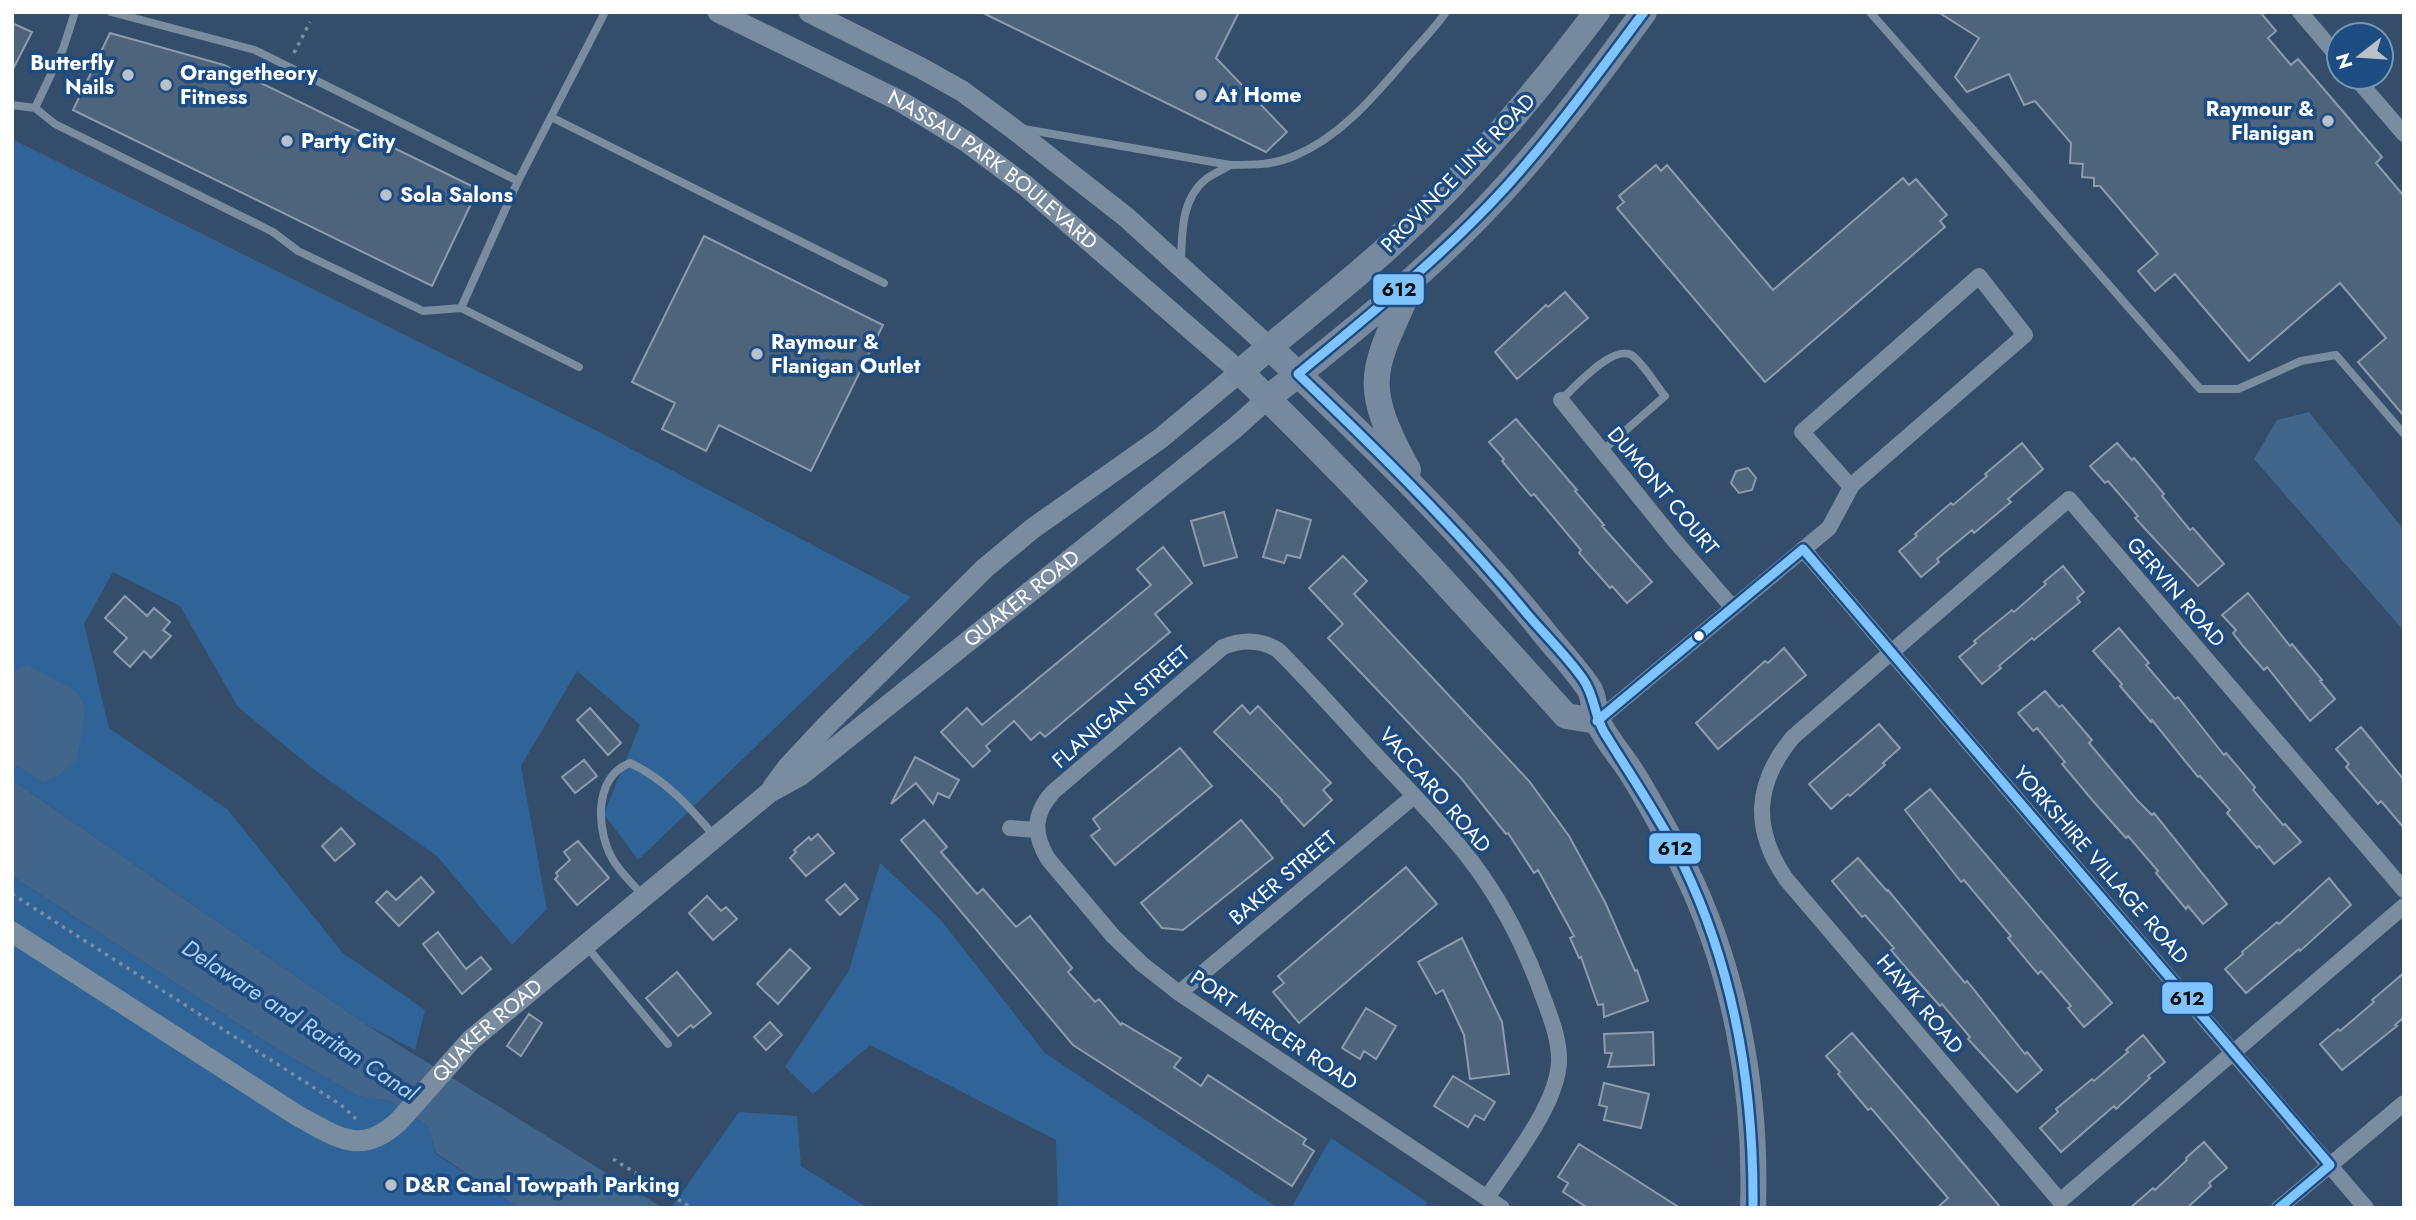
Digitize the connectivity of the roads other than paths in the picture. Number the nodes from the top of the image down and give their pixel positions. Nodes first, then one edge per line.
1 (75, 12) edge
2 (111, 12) edge
3 (606, 12) edge
4 (718, 12) edge
5 (809, 12) edge
6 (1446, 12) edge
7 (1597, 12) edge
8 (1644, 12) edge
9 (1870, 12) edge
10 (2300, 12) edge
11 (2325, 41) edge
12 (2367, 91) edge
13 (12, 105) edge
14 (35, 108) junction
15 (551, 117) junction
16 (1011, 127) junction
17 (2404, 134) edge
18 (1230, 165) junction
19 (518, 181) junction
20 (1181, 265) junction
21 (1415, 277) junction
22 (884, 283) dead end
23 (461, 308) junction
24 (1269, 347) junction
25 (579, 367) dead end
26 (1240, 372) junction
27 (1298, 374) junction
28 (1268, 398) junction
29 (1561, 400) joint
30 (2404, 434) edge
31 (1602, 451) junction
32 (1851, 487) junction
33 (1423, 497) junction
34 (1803, 549) junction
35 (1733, 608) junction
36 (1891, 652) junction
37 (1283, 655) joint
38 (1597, 721) junction
39 (770, 792) junction
40 (1414, 796) junction
41 (1010, 828) dead end
42 (1037, 830) junction
43 (715, 837) junction
44 (2404, 890) edge
45 (643, 896) junction
46 (2404, 906) edge
47 (12, 932) edge
48 (585, 944) junction
49 (1179, 993) junction
50 (668, 1044) dead end
51 (2233, 1052) junction
52 (2404, 1103) edge
53 (2330, 1165) junction
54 (1487, 1198) junction
55 (1502, 1208) edge
56 (1753, 1208) edge
57 (2279, 1208) edge
58 (2366, 1208) edge

1 - 14 lane
2 - 19 lane
3 - 15 lane
4 - 26 street, NASSAU PARK BOULEVARD
5 - 16 street, NASSAU PARK BOULEVARD
6 - 18 lane
7 - 24 main road, PROVINCE LINE ROAD
8 - 21 main road, PROVINCE LINE ROAD
9 - 30 lane
10 - 11 street
12 - 17 street
13 - 14 lane
14 - 23 lane
15 - 19 lane
15 - 22 lane
16 - 18 lane
16 - 20 street, NASSAU PARK BOULEVARD
18 - 20 lane
19 - 23 lane
20 - 24 street, NASSAU PARK BOULEVARD
21 - 27 main road, PROVINCE LINE ROAD
21 - 33 main road
23 - 25 lane
24 - 26 main road, PROVINCE LINE ROAD
24 - 27 main road
26 - 28 main road
26 - 39 street, QUAKER ROAD
27 - 28 main road, PROVINCE LINE ROAD
27 - 33 main road
28 - 38 main road
28 - 39 street, QUAKER ROAD
29 - 31 street, DUMONT COURT
29 - 31 lane
31 - 35 street, DUMONT COURT
32 - 32 street
32 - 34 street
33 - 38 main road
34 - 35 street
34 - 36 street, YORKSHIRE VILLAGE ROAD
35 - 38 street
36 - 44 street, GERVIN ROAD
36 - 51 street, YORKSHIRE VILLAGE ROAD
36 - 51 street, HAWK ROAD
37 - 40 street, VACCARO ROAD
37 - 42 street, FLANIGAN STREET
38 - 56 main road
39 - 43 street, QUAKER ROAD
40 - 49 street, BAKER STREET
40 - 54 street, VACCARO ROAD
41 - 42 street
42 - 49 street, PORT MERCER ROAD
43 - 45 street, QUAKER ROAD
43 - 45 lane
45 - 48 street, QUAKER ROAD
46 - 51 street
47 - 48 street, QUAKER ROAD
48 - 50 lane
49 - 54 street, PORT MERCER ROAD
51 - 53 street, YORKSHIRE VILLAGE ROAD
52 - 53 street
53 - 57 street
53 - 58 street, YORKSHIRE VILLAGE ROAD
54 - 55 street, PORT MERCER ROAD

